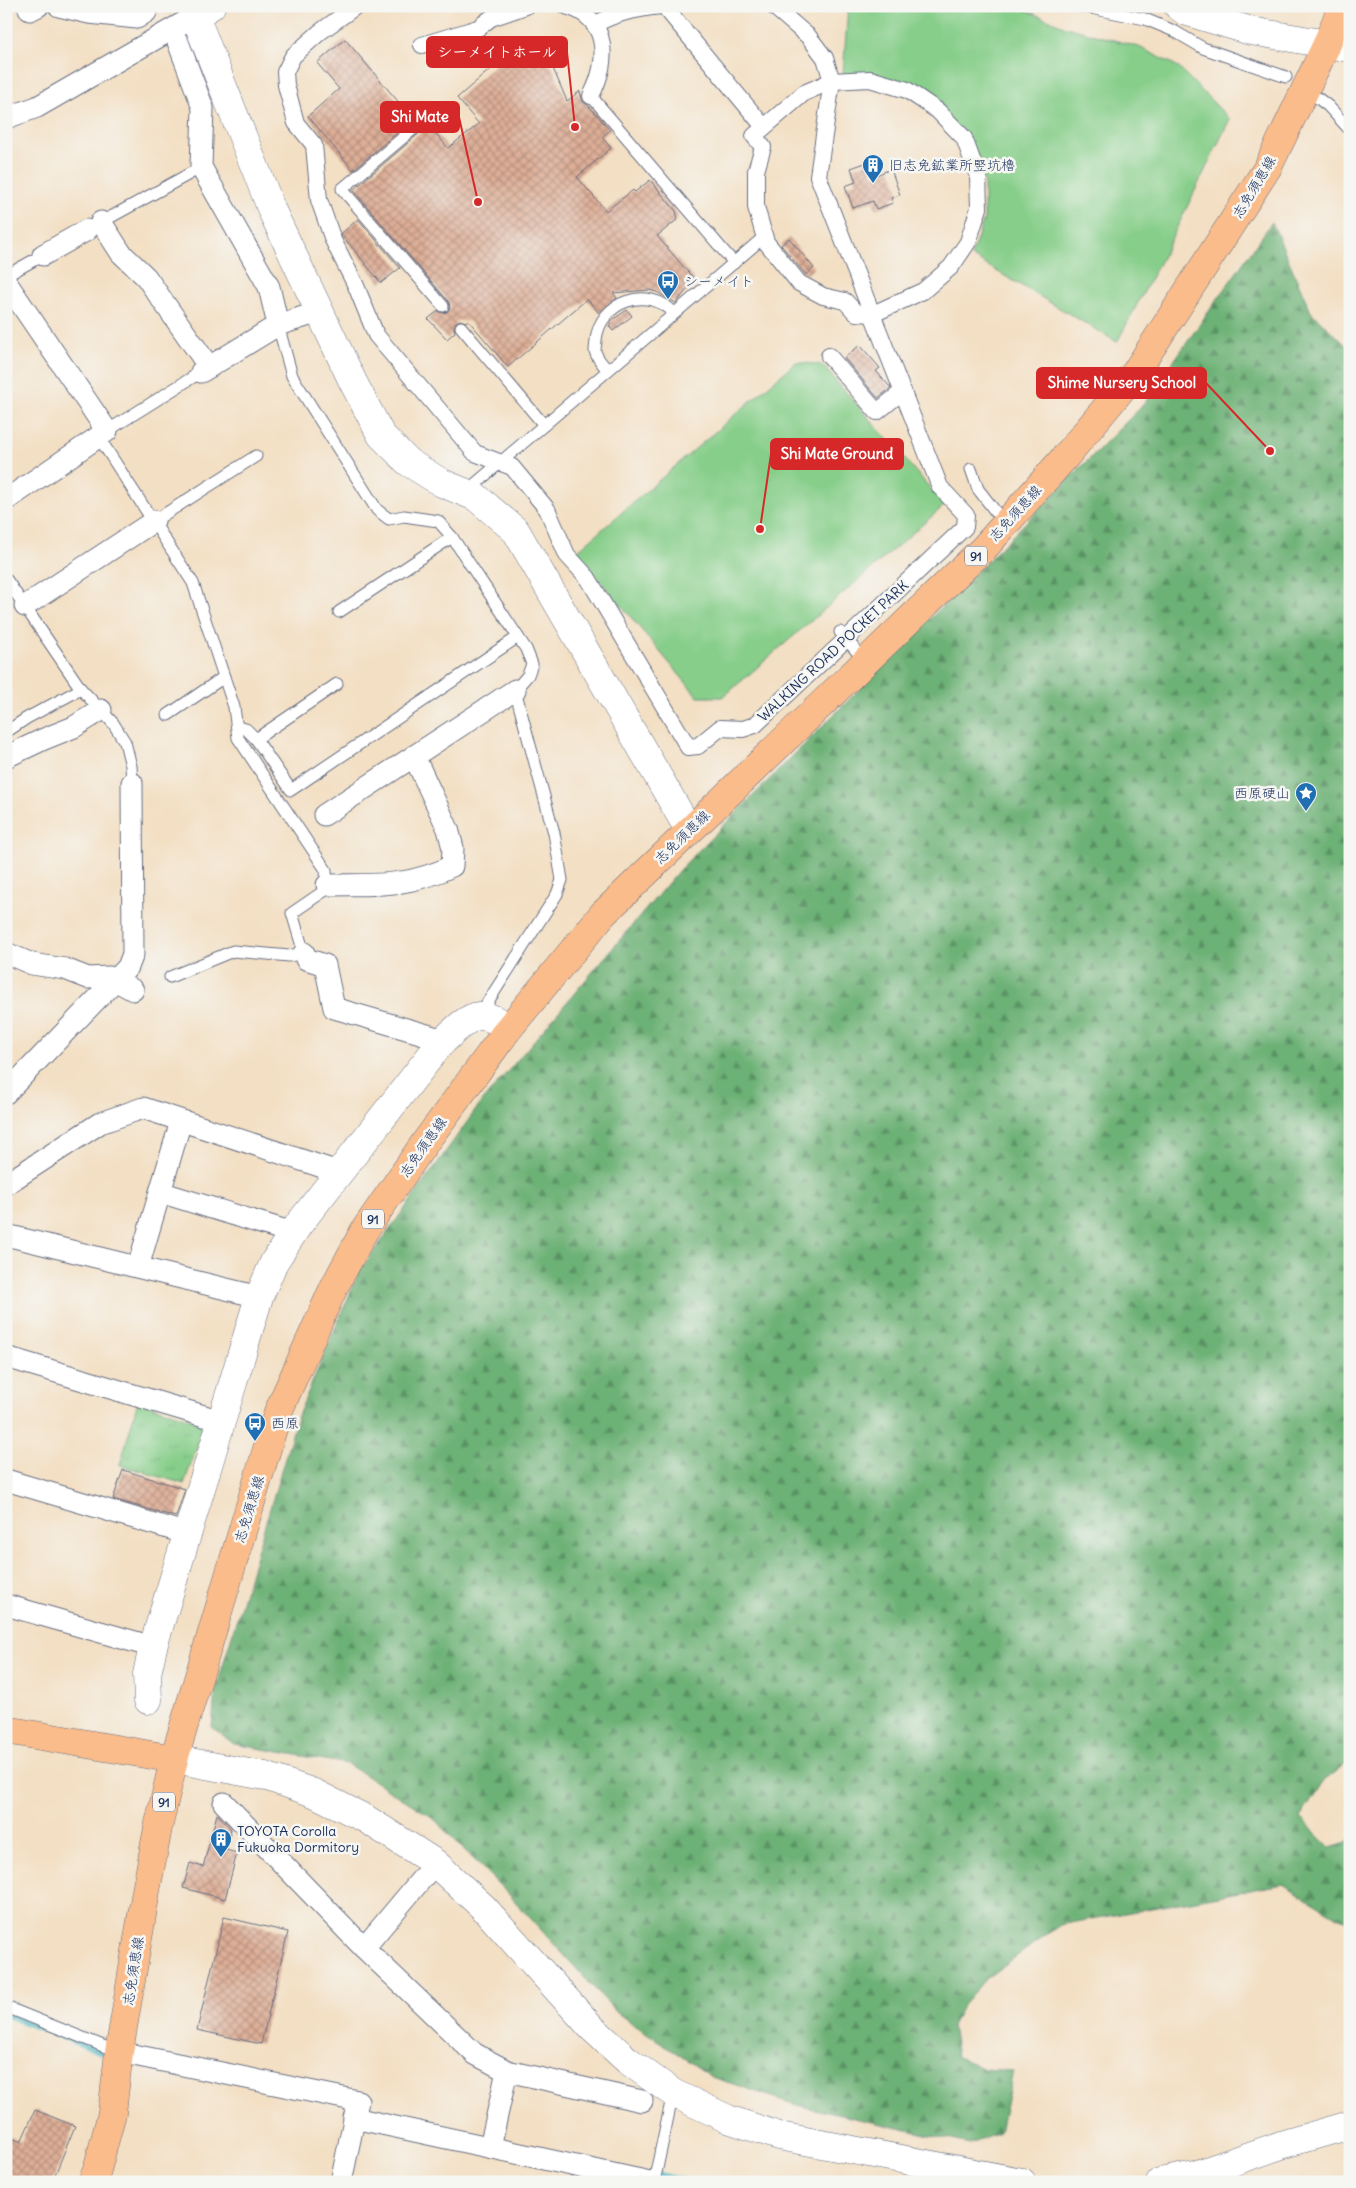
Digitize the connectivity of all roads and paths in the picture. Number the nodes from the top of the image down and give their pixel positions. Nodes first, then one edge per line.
1 (28, 6) edge
2 (38, 6) edge
3 (59, 6) edge
4 (146, 6) edge
5 (526, 6) edge
6 (566, 6) edge
7 (660, 6) edge
8 (664, 6) edge
9 (773, 6) edge
10 (1081, 6) edge
11 (1178, 6) edge
12 (1342, 6) edge
13 (351, 8) edge
14 (198, 9) edge
15 (594, 25) junction
16 (178, 42) dead end
17 (422, 45) dead end
18 (1339, 46) edge
19 (832, 81) junction
20 (1296, 83) junction
21 (591, 96) joint
22 (437, 109) dead end
23 (6, 118) edge
24 (764, 127) junction
25 (1350, 130) edge
26 (196, 170) junction
27 (94, 226) junction
28 (764, 237) junction
29 (42, 255) joint
30 (734, 263) junction
31 (8, 277) edge
32 (443, 306) dead end
33 (319, 312) junction
34 (674, 314) junction
35 (873, 314) junction
36 (278, 325) junction
37 (461, 327) dead end
38 (829, 356) dead end
39 (205, 370) junction
40 (608, 370) junction
41 (903, 391) junction
42 (544, 425) junction
43 (102, 433) junction
44 (256, 456) dead end
45 (500, 462) junction
46 (971, 469) dead end
47 (466, 492) junction
48 (6, 500) edge
49 (154, 521) junction
50 (1005, 524) junction
51 (452, 537) junction
52 (6, 579) edge
53 (25, 606) junction
54 (339, 612) dead end
55 (840, 632) dead end
56 (518, 637) junction
57 (865, 662) junction
58 (224, 677) junction
59 (337, 684) dead end
60 (81, 689) junction
61 (515, 690) junction
62 (101, 710) junction
63 (168, 715) dead end
64 (236, 727) junction
65 (6, 732) edge
66 (256, 739) junction
67 (414, 756) junction
68 (6, 757) edge
69 (132, 782) joint
70 (324, 815) dead end
71 (689, 830) junction
72 (327, 885) junction
73 (6, 953) edge
74 (304, 953) junction
75 (170, 977) dead end
76 (124, 985) junction
77 (479, 1016) junction
78 (509, 1028) junction
79 (440, 1044) junction
80 (6, 1093) edge
81 (181, 1121) junction
82 (341, 1173) junction
83 (6, 1184) edge
84 (160, 1192) junction
85 (293, 1233) junction
86 (6, 1235) edge
87 (138, 1267) junction
88 (259, 1298) junction
89 (6, 1357) edge
90 (220, 1421) junction
91 (6, 1480) edge
92 (188, 1534) junction
93 (6, 1605) edge
94 (153, 1647) junction
95 (148, 1700) dead end
96 (6, 1730) edge
97 (174, 1760) junction
98 (224, 1803) dead end
99 (435, 1863) junction
100 (364, 1948) junction
101 (6, 2007) edge
102 (119, 2052) junction
103 (507, 2071) junction
104 (673, 2094) junction
105 (642, 2101) dead end
106 (354, 2118) junction
107 (1350, 2125) edge
108 (490, 2147) junction
109 (972, 2177) edge
110 (92, 2182) edge
111 (341, 2182) edge
112 (650, 2182) edge
113 (654, 2182) edge
114 (1022, 2182) edge
115 (1160, 2182) edge

1 - 2 street
3 - 4 street
5 - 17 street
6 - 15 street
7 - 15 street
8 - 24 street
9 - 19 street, WALKING ROAD POCKET PARK
10 - 20 lane
11 - 18 street
12 - 18 main road, 志免須恵線 / 91
13 - 45 street, WALKING ROAD POCKET PARK
14 - 23 street
14 - 33 street
15 - 21 street
16 - 26 street
18 - 20 main road, 志免須恵線 / 91
19 - 24 street
19 - 35 street, WALKING ROAD POCKET PARK
19 - 35 street
20 - 25 lane
20 - 50 main road, 志免須恵線 / 91
21 - 30 lane
22 - 32 lane
24 - 28 street
26 - 27 lane
26 - 36 street
27 - 29 street
27 - 39 street
28 - 30 lane
28 - 35 street
29 - 31 lane
30 - 34 lane
31 - 43 street
33 - 36 street
33 - 47 street
34 - 40 lane
34 - 40 lane
35 - 41 street, WALKING ROAD POCKET PARK
36 - 39 street
36 - 51 lane
37 - 42 lane
38 - 41 street
39 - 43 lane
40 - 42 lane
41 - 45 street, WALKING ROAD POCKET PARK
42 - 45 lane
43 - 48 street
43 - 49 lane
44 - 49 lane
45 - 47 lane
46 - 50 lane
47 - 71 street
49 - 53 street
49 - 58 lane
50 - 57 main road, 志免須恵線 / 91
51 - 54 lane
51 - 56 lane
52 - 53 lane
53 - 60 lane
55 - 57 lane
56 - 61 lane
56 - 66 lane
57 - 71 main road, 志免須恵線 / 91
58 - 63 lane
58 - 64 lane
59 - 66 lane
60 - 62 lane
60 - 65 lane
61 - 67 street
61 - 77 lane
62 - 68 street
62 - 69 lane
64 - 66 lane
64 - 72 lane
67 - 70 street
67 - 72 street
69 - 76 street
71 - 78 main road, 志免須恵線 / 91
72 - 74 lane
73 - 76 street
74 - 75 lane
74 - 79 street
76 - 80 street
77 - 78 street
77 - 79 street
78 - 97 main road, 志免須恵線 / 91
79 - 82 street
81 - 82 street
81 - 83 street
81 - 84 street
82 - 85 street
84 - 85 street
84 - 87 street
85 - 88 street
86 - 87 street
87 - 88 street
88 - 90 street
89 - 90 street
90 - 92 street
91 - 92 street
92 - 94 street
93 - 94 street
94 - 95 street
96 - 97 main road
97 - 99 street
97 - 102 main road, 志免須恵線 / 91
98 - 100 street
99 - 100 street
99 - 104 street
100 - 103 street
101 - 102 lane
102 - 106 street
102 - 110 main road, 志免須恵線 / 91
103 - 105 street
103 - 108 street
104 - 109 street
104 - 113 lane
106 - 108 street
106 - 111 street
107 - 115 street
108 - 112 street
109 - 114 street

